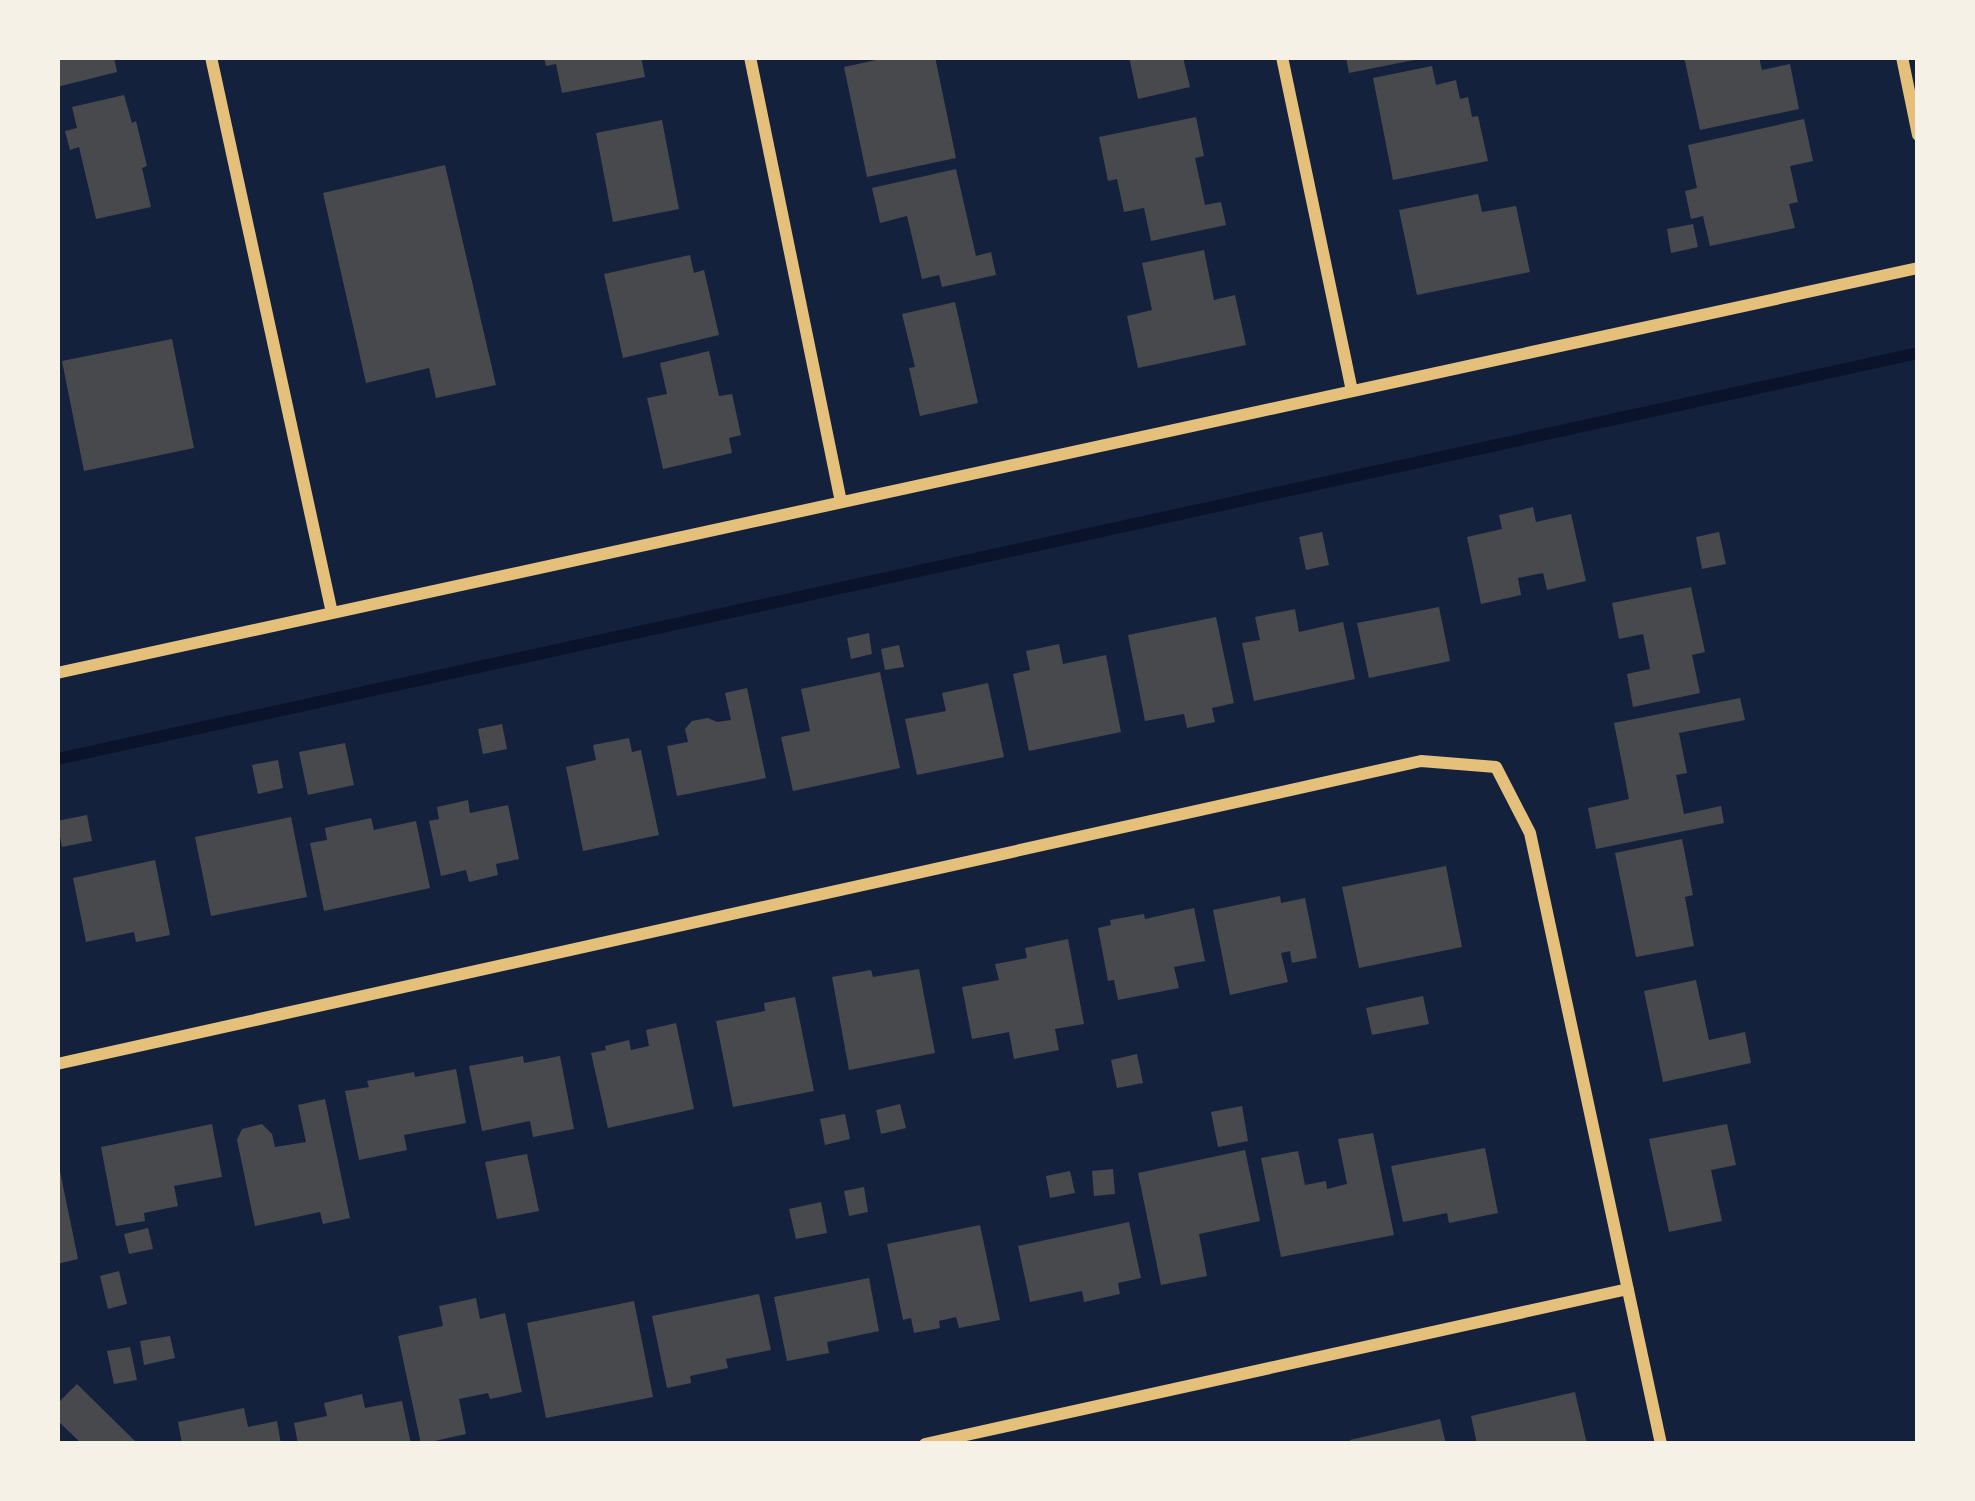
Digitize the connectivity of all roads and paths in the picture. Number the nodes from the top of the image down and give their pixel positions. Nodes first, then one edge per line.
1 (211, 57) edge
2 (750, 57) edge
3 (1282, 57) edge
4 (1902, 57) edge
5 (1918, 135) edge
6 (1918, 268) edge
7 (1352, 391) junction
8 (841, 502) junction
9 (332, 613) junction
10 (57, 673) edge
11 (57, 1064) edge
12 (1628, 1289) junction
13 (925, 1444) edge
14 (1661, 1444) edge

1 - 9 street
2 - 8 street
3 - 7 street
4 - 5 street
6 - 7 street
7 - 8 street
8 - 9 street
9 - 10 street
11 - 12 street
12 - 13 street
12 - 14 street

